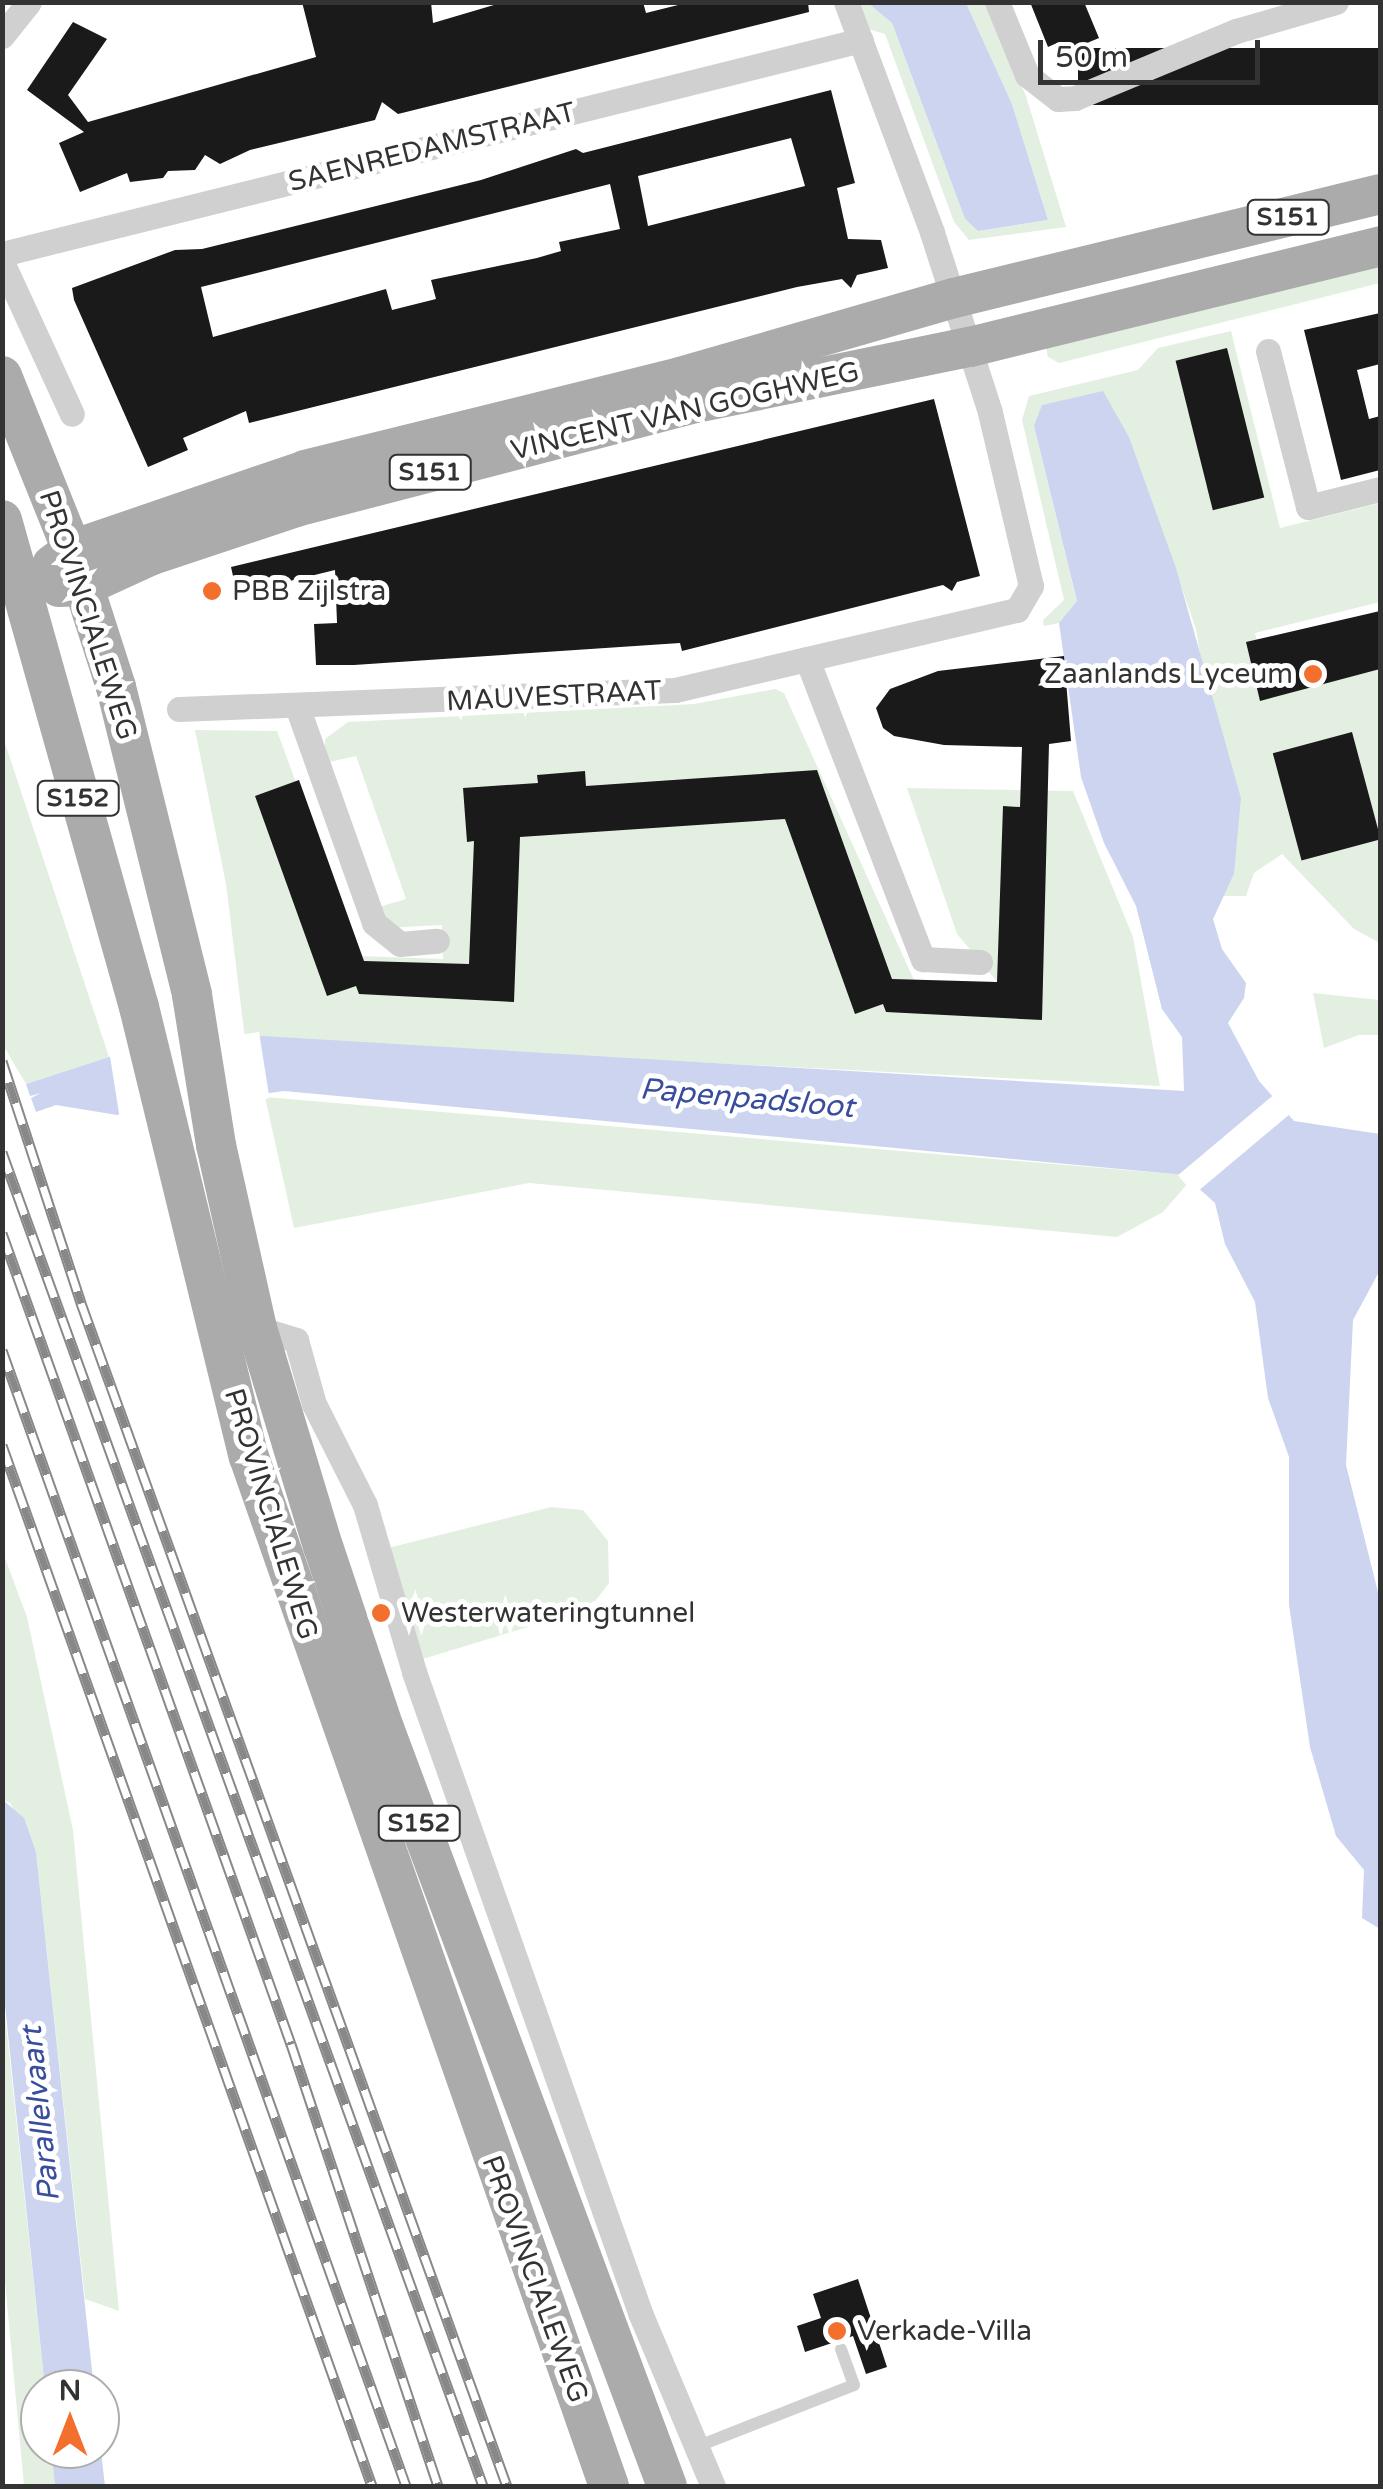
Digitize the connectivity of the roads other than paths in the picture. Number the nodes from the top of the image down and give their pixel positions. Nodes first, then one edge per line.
1 (28, 2) edge
2 (846, 2) edge
3 (997, 2) edge
4 (1336, 2) edge
5 (1261, 12) edge
6 (2, 36) edge
7 (861, 40) junction
8 (1380, 194) edge
9 (1380, 246) edge
10 (2, 254) edge
11 (2, 262) edge
12 (954, 298) junction
13 (970, 347) junction
14 (1268, 351) dead end
15 (2, 376) edge
16 (72, 414) dead end
17 (1380, 489) edge
18 (2, 520) edge
19 (78, 568) junction
20 (20, 588) junction
21 (808, 659) junction
22 (179, 709) dead end
23 (298, 709) junction
24 (437, 941) dead end
25 (980, 962) dead end
26 (257, 1328) junction
27 (840, 2349) dead end
28 (701, 2444) junction
29 (609, 2486) edge
30 (667, 2486) edge
31 (714, 2486) edge

1 - 6 street
2 - 7 street
3 - 5 street
4 - 5 street
7 - 10 street, SAENREDAMSTRAAT
7 - 12 street
8 - 12 main road, VINCENT VAN GOGHWEG / S151
9 - 13 main road, VINCENT VAN GOGHWEG / S151
11 - 16 street
12 - 13 street
12 - 19 main road, VINCENT VAN GOGHWEG / S151
13 - 19 main road, VINCENT VAN GOGHWEG / S151
13 - 21 street, MAUVESTRAAT
14 - 17 street
15 - 19 main road, PROVINCIALEWEG / S152
18 - 20 main road, PROVINCIALEWEG / S152
19 - 20 main road, VINCENT VAN GOGHWEG / S151
19 - 26 main road, PROVINCIALEWEG / S152
20 - 29 main road, PROVINCIALEWEG / S152
21 - 23 street, MAUVESTRAAT
21 - 25 street
22 - 23 street, MAUVESTRAAT
23 - 24 street
26 - 28 street
26 - 30 main road, PROVINCIALEWEG / S152
27 - 28 lane
28 - 31 street

